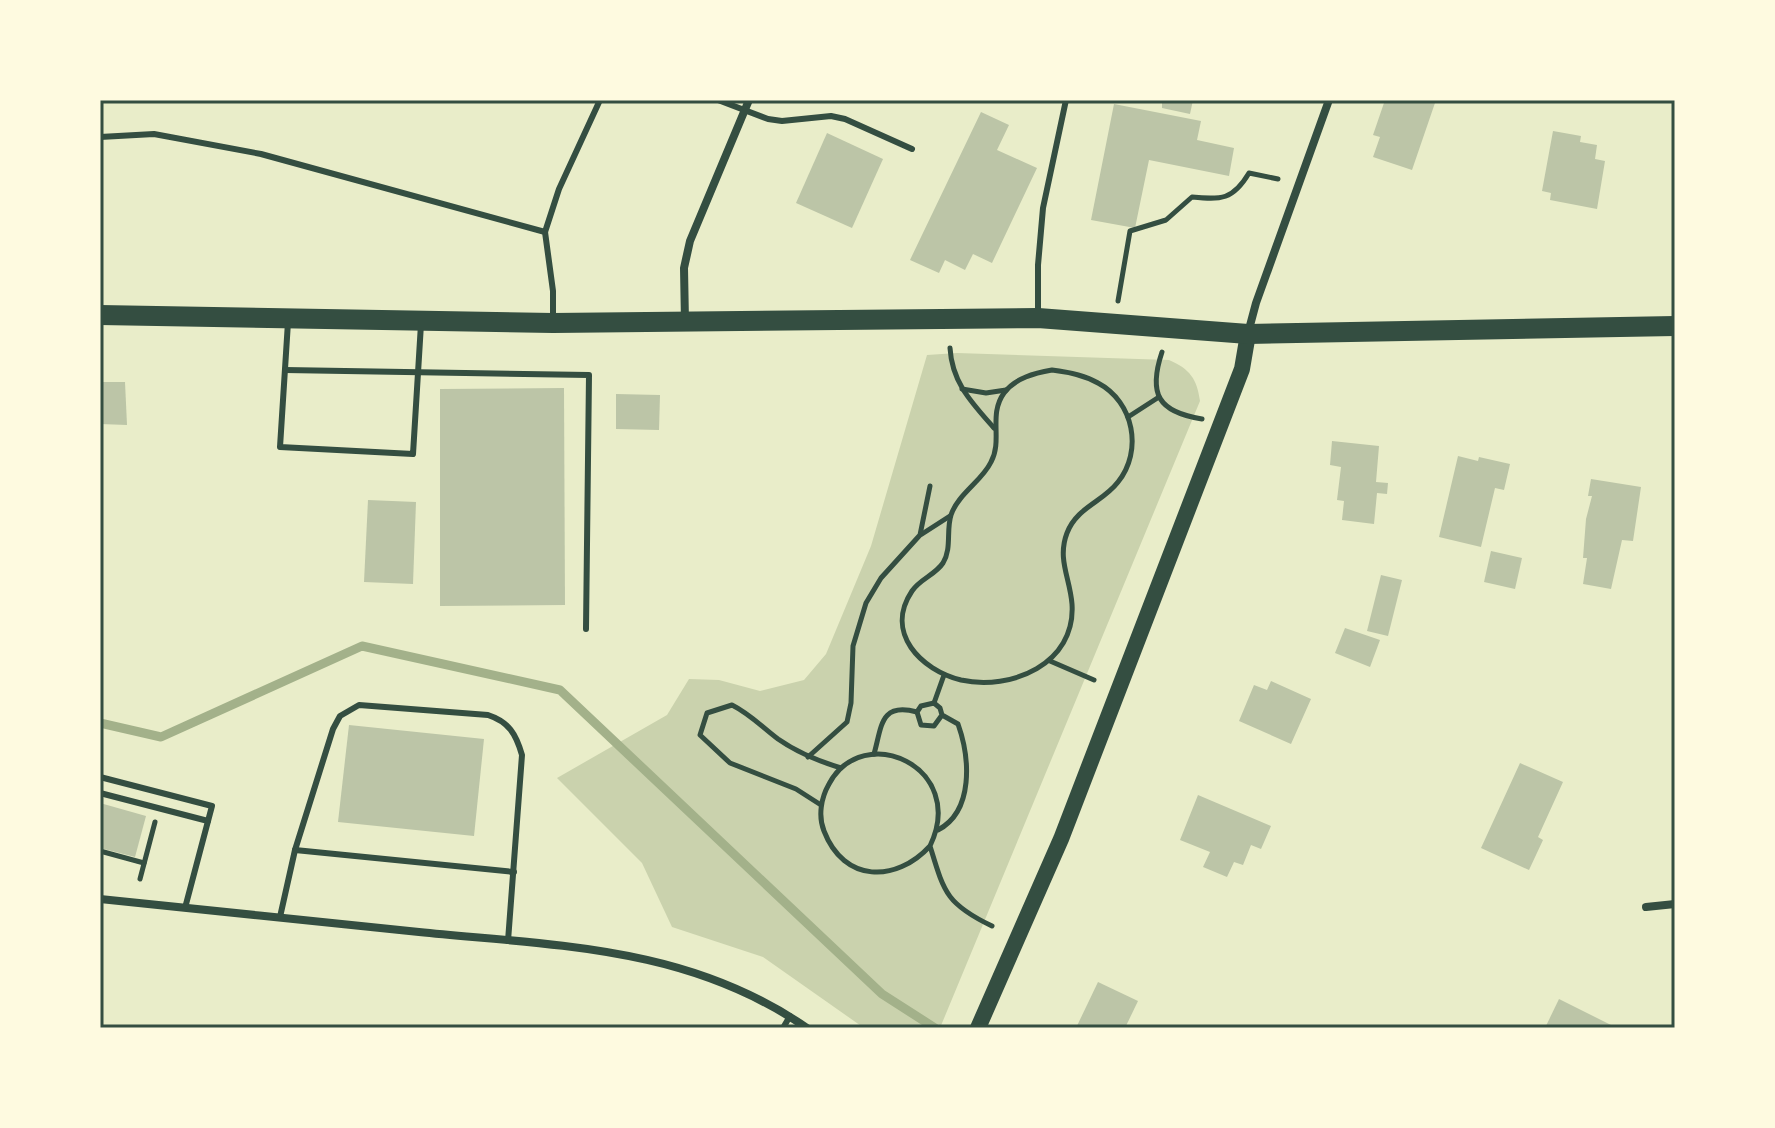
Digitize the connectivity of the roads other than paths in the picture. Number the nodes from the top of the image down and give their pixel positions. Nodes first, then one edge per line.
1 (600, 100) edge
2 (718, 100) edge
3 (749, 100) edge
4 (1066, 100) edge
5 (1329, 100) edge
6 (744, 111) junction
7 (100, 137) edge
8 (912, 149) dead end
9 (545, 232) junction
10 (100, 315) edge
11 (289, 318) junction
12 (1038, 318) junction
13 (421, 320) junction
14 (685, 322) junction
15 (553, 323) junction
16 (1675, 326) edge
17 (1248, 334) junction
18 (285, 370) junction
19 (418, 372) junction
20 (586, 629) dead end
21 (100, 777) edge
22 (100, 793) edge
23 (208, 821) junction
24 (295, 850) junction
25 (514, 872) junction
26 (100, 899) edge
27 (1675, 904) edge
28 (1646, 907) dead end
29 (185, 908) junction
30 (280, 917) junction
31 (508, 941) junction
32 (790, 1016) junction
33 (783, 1028) edge
34 (807, 1028) edge
35 (978, 1028) edge

1 - 9 lane
2 - 6 lane
3 - 6 street
4 - 12 lane
5 - 17 street
6 - 8 lane
6 - 14 street
7 - 9 lane
9 - 15 lane
10 - 11 main road
11 - 13 main road
11 - 18 lane
12 - 14 main road
12 - 17 main road
13 - 15 main road
13 - 19 lane
14 - 15 main road
16 - 17 main road
17 - 35 main road
18 - 19 lane
18 - 19 lane
19 - 20 lane
21 - 23 lane
22 - 23 lane
23 - 29 lane
24 - 25 lane
24 - 25 lane
24 - 30 lane
25 - 31 lane
26 - 29 street
27 - 28 street
29 - 30 street
30 - 31 street
31 - 32 street
32 - 33 lane
32 - 34 street

